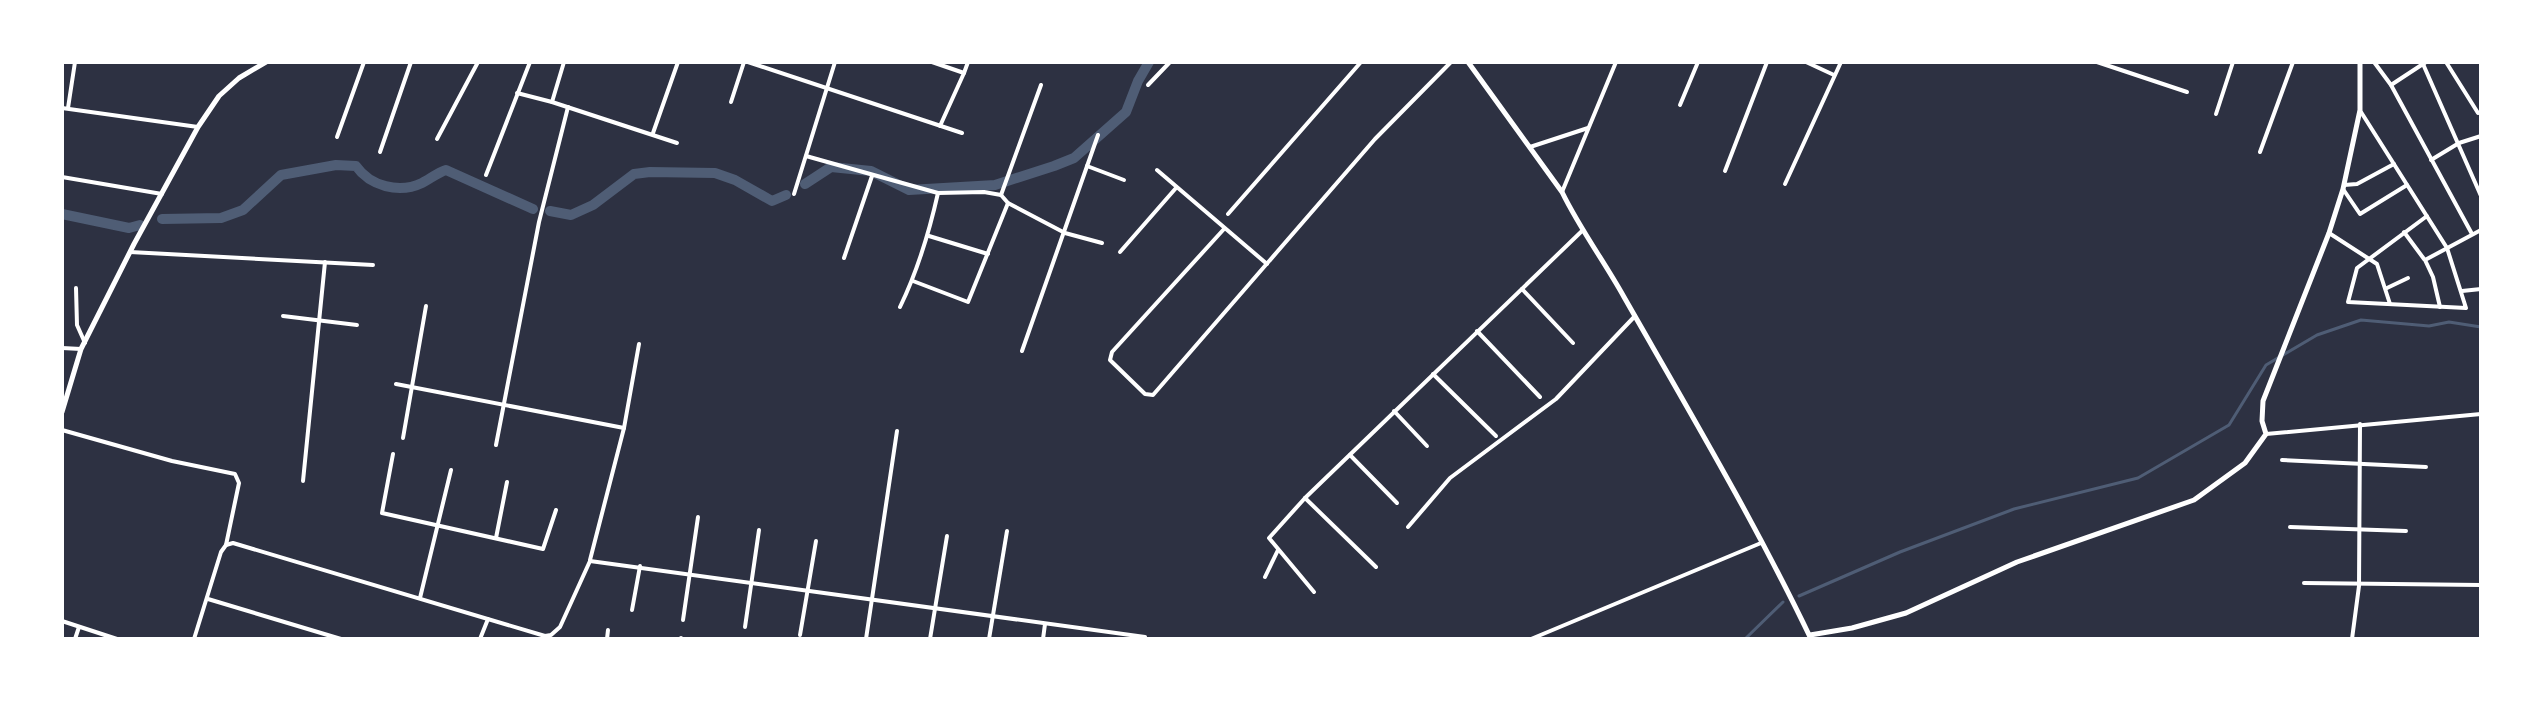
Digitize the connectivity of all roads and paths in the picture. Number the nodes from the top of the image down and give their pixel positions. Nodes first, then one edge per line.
1 (75, 62) edge
2 (266, 62) edge
3 (364, 62) edge
4 (411, 62) edge
5 (478, 62) edge
6 (530, 62) edge
7 (564, 62) edge
8 (678, 62) edge
9 (746, 62) edge
10 (835, 62) edge
11 (932, 62) edge
12 (968, 62) edge
13 (1170, 62) edge
14 (1361, 62) edge
15 (1451, 62) edge
16 (1468, 62) edge
17 (1616, 62) edge
18 (1698, 62) edge
19 (1767, 62) edge
20 (1806, 62) edge
21 (1841, 62) edge
22 (2099, 62) edge
23 (2233, 62) edge
24 (2293, 62) edge
25 (2371, 62) edge
26 (2446, 62) edge
27 (2425, 63) edge
28 (2361, 64) edge
29 (964, 73) junction
30 (1834, 75) junction
31 (1041, 85) dead end
32 (1148, 85) dead end
33 (2391, 85) junction
34 (827, 87) junction
35 (2187, 92) dead end
36 (517, 93) junction
37 (552, 102) junction
38 (731, 102) dead end
39 (1680, 105) dead end
40 (568, 107) junction
41 (65, 108) edge
42 (2360, 110) junction
43 (2478, 113) dead end
44 (2216, 114) dead end
45 (940, 126) junction
46 (198, 127) junction
47 (1589, 128) junction
48 (653, 133) junction
49 (962, 133) dead end
50 (1098, 135) dead end
51 (337, 137) dead end
52 (2481, 137) edge
53 (437, 139) dead end
54 (677, 143) dead end
55 (2459, 143) junction
56 (1530, 147) junction
57 (380, 152) dead end
58 (2260, 152) dead end
59 (806, 156) junction
60 (2431, 160) junction
61 (2394, 164) junction
62 (1087, 166) junction
63 (1157, 170) dead end
64 (1725, 171) dead end
65 (486, 175) dead end
66 (872, 176) junction
67 (62, 177) edge
68 (1124, 180) dead end
69 (1785, 184) dead end
70 (2407, 185) junction
71 (2343, 187) junction
72 (1176, 188) junction
73 (1562, 192) junction
74 (938, 193) junction
75 (162, 194) junction
76 (794, 194) dead end
77 (1001, 195) junction
78 (2481, 196) edge
79 (1008, 203) junction
80 (1228, 214) dead end
81 (2427, 216) junction
82 (1224, 229) junction
83 (1583, 230) junction
84 (2481, 230) edge
85 (2404, 232) junction
86 (1065, 233) junction
87 (2329, 233) junction
88 (2472, 234) junction
89 (928, 236) junction
90 (1102, 243) dead end
91 (2447, 248) junction
92 (130, 252) junction
93 (1120, 252) dead end
94 (988, 254) junction
95 (844, 258) dead end
96 (2368, 259) junction
97 (2425, 260) junction
98 (325, 262) junction
99 (1267, 264) junction
100 (373, 265) dead end
101 (2408, 278) dead end
102 (913, 281) junction
103 (76, 288) dead end
104 (2387, 288) junction
105 (1522, 289) junction
106 (2481, 289) edge
107 (2462, 291) junction
108 (2390, 304) junction
109 (426, 306) dead end
110 (900, 307) dead end
111 (2440, 307) junction
112 (283, 316) dead end
113 (1635, 316) junction
114 (319, 322) junction
115 (357, 325) dead end
116 (1477, 331) junction
117 (1573, 343) dead end
118 (639, 344) dead end
119 (83, 346) junction
120 (62, 348) edge
121 (1022, 351) dead end
122 (1433, 374) junction
123 (396, 384) dead end
124 (411, 387) junction
125 (1540, 397) dead end
126 (504, 404) junction
127 (1394, 411) junction
128 (62, 412) edge
129 (2481, 414) edge
130 (2360, 424) junction
131 (624, 428) junction
132 (62, 430) edge
133 (897, 431) dead end
134 (2266, 434) junction
135 (1496, 436) dead end
136 (403, 438) dead end
137 (496, 445) dead end
138 (1427, 446) dead end
139 (393, 454) dead end
140 (1350, 455) junction
141 (2282, 460) dead end
142 (2359, 463) junction
143 (2426, 467) dead end
144 (451, 470) dead end
145 (303, 481) dead end
146 (507, 482) dead end
147 (1305, 498) junction
148 (1397, 503) dead end
149 (556, 510) dead end
150 (698, 517) dead end
151 (438, 525) junction
152 (1408, 527) dead end
153 (2290, 527) dead end
154 (759, 530) dead end
155 (2359, 530) junction
156 (1007, 531) dead end
157 (2406, 531) dead end
158 (947, 536) dead end
159 (496, 538) junction
160 (816, 541) dead end
161 (1761, 543) junction
162 (226, 545) junction
163 (1278, 549) junction
164 (590, 561) junction
165 (640, 566) junction
166 (1376, 567) dead end
167 (690, 574) junction
168 (1265, 577) dead end
169 (751, 582) junction
170 (2304, 583) dead end
171 (2481, 585) edge
172 (2359, 586) junction
173 (808, 590) junction
174 (1314, 592) dead end
175 (420, 598) junction
176 (208, 599) junction
177 (872, 599) junction
178 (935, 608) junction
179 (632, 610) dead end
180 (993, 616) junction
181 (488, 619) junction
182 (683, 620) dead end
183 (62, 621) edge
184 (1045, 624) junction
185 (79, 627) junction
186 (745, 627) dead end
187 (608, 630) dead end
188 (800, 635) dead end
189 (1145, 637) dead end
190 (1810, 637) edge
191 (75, 639) edge
192 (117, 639) edge
193 (194, 639) edge
194 (341, 639) edge
195 (480, 639) edge
196 (607, 639) edge
197 (866, 639) edge
198 (930, 639) edge
199 (989, 639) edge
200 (1043, 639) edge
201 (1531, 639) edge
202 (2352, 639) edge

1 - 41 street
2 - 46 street
3 - 51 street
4 - 57 street
5 - 53 street
6 - 36 street
7 - 37 street
8 - 48 street
9 - 34 street
9 - 38 street
10 - 34 street
11 - 29 street
12 - 29 street
13 - 32 street
14 - 80 street
15 - 99 street
16 - 56 street
17 - 47 street
18 - 39 street
19 - 64 street
20 - 30 street
21 - 30 street
22 - 35 street
23 - 44 street
24 - 58 street
25 - 28 street
25 - 33 street
26 - 43 street
27 - 33 street
27 - 55 street
28 - 42 street
29 - 45 street
30 - 69 street
31 - 77 street
33 - 60 street
34 - 45 street
34 - 59 street
36 - 37 street
36 - 65 street
37 - 40 street
40 - 48 street
40 - 126 street
41 - 46 street
42 - 61 street
42 - 71 street
45 - 49 street
46 - 75 street
47 - 56 street
47 - 73 street
48 - 54 street
50 - 62 street
52 - 55 street
55 - 60 street
55 - 78 street
56 - 73 street
59 - 66 street
59 - 76 street
60 - 88 street
61 - 70 street
61 - 71 street
62 - 68 street
62 - 86 street
63 - 72 street
66 - 74 street
66 - 95 street
67 - 75 street
70 - 71 street
70 - 81 street
71 - 87 street
72 - 82 street
72 - 93 street
73 - 83 street
74 - 77 street
74 - 89 street
75 - 92 street
77 - 79 street
79 - 86 street
79 - 94 street
81 - 85 street
81 - 91 street
82 - 99 street
82 - 99 street
83 - 105 street
83 - 113 street
84 - 88 street
85 - 96 street
85 - 97 street
86 - 90 street
86 - 121 street
87 - 96 street
87 - 134 street
88 - 91 street
89 - 94 street
89 - 102 street
91 - 97 street
91 - 107 street
92 - 98 street
92 - 119 street
94 - 102 street
96 - 104 street
96 - 108 street
97 - 111 street
98 - 100 street
98 - 114 street
101 - 104 street
102 - 110 street
103 - 119 street
104 - 108 street
105 - 116 street
105 - 117 street
106 - 107 street
107 - 111 street
108 - 111 street
109 - 124 street
112 - 114 street
113 - 152 street
113 - 161 street
114 - 115 street
114 - 145 street
116 - 122 street
116 - 125 street
118 - 131 street
119 - 120 street
119 - 128 street
122 - 127 street
122 - 135 street
123 - 124 street
124 - 126 street
124 - 136 street
126 - 131 street
126 - 137 street
127 - 138 street
127 - 140 street
129 - 130 street
130 - 134 street
130 - 142 street
131 - 164 street
132 - 162 street
133 - 177 street
134 - 190 street
139 - 151 street
140 - 147 street
140 - 148 street
141 - 142 street
142 - 143 street
142 - 155 street
144 - 151 street
146 - 159 street
147 - 163 street
147 - 166 street
149 - 159 street
150 - 167 street
151 - 159 street
151 - 175 street
153 - 155 street
154 - 169 street
155 - 157 street
155 - 172 street
156 - 180 street
158 - 178 street
160 - 173 street
161 - 190 street
161 - 201 street
162 - 175 street
162 - 176 street
163 - 168 street
163 - 174 street
164 - 165 street
164 - 181 street
165 - 167 street
165 - 179 street
167 - 169 street
167 - 182 street
169 - 173 street
169 - 186 street
170 - 172 street
171 - 172 street
172 - 202 street
173 - 177 street
173 - 188 street
175 - 181 street
176 - 193 street
176 - 194 street
177 - 178 street
177 - 197 street
178 - 180 street
178 - 198 street
180 - 184 street
180 - 199 street
181 - 195 street
183 - 185 street
184 - 189 street
184 - 200 street
185 - 191 street
185 - 192 street
187 - 196 street

